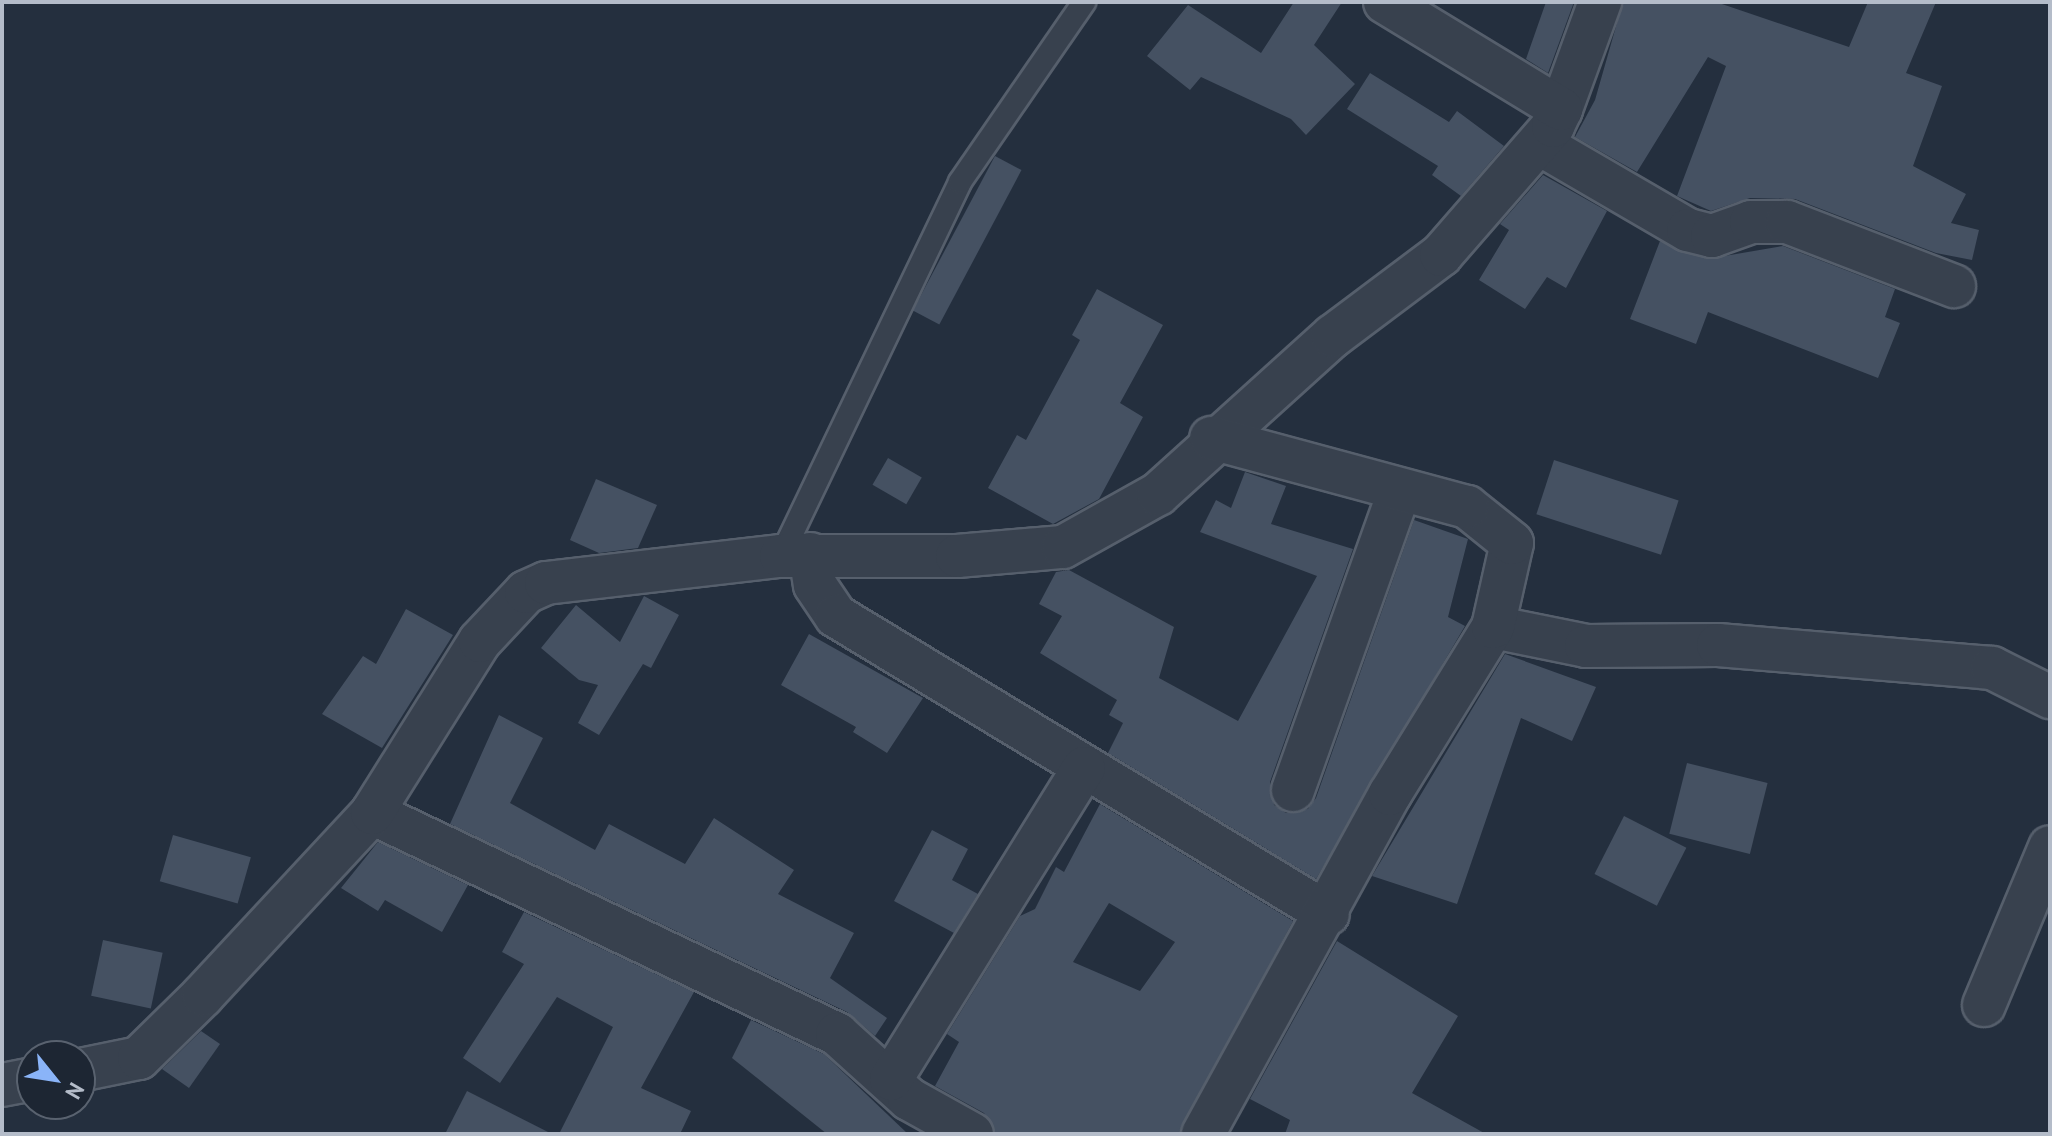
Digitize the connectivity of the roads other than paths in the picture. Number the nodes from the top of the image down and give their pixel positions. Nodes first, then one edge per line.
1 (1084, 2) edge
2 (1385, 2) edge
3 (1600, 2) edge
4 (1561, 109) junction
5 (1540, 144) junction
6 (1954, 286) dead end
7 (1211, 438) junction
8 (1399, 492) junction
9 (796, 555) junction
10 (1493, 627) junction
11 (2050, 697) edge
12 (1084, 768) junction
13 (1293, 790) dead end
14 (372, 813) junction
15 (2050, 847) edge
16 (1328, 914) junction
17 (1984, 1005) dead end
18 (96, 1067) edge
19 (891, 1079) junction
20 (972, 1134) edge
21 (1203, 1134) edge

1 - 9 lane
2 - 4 street
3 - 4 street
4 - 5 street
5 - 6 street
5 - 7 street
7 - 8 street
7 - 9 street
8 - 10 street
8 - 13 street
9 - 12 street
9 - 14 street
10 - 11 street
10 - 16 street
12 - 16 street
12 - 19 street
14 - 18 street
14 - 19 street
15 - 17 street
16 - 21 street
19 - 20 street

